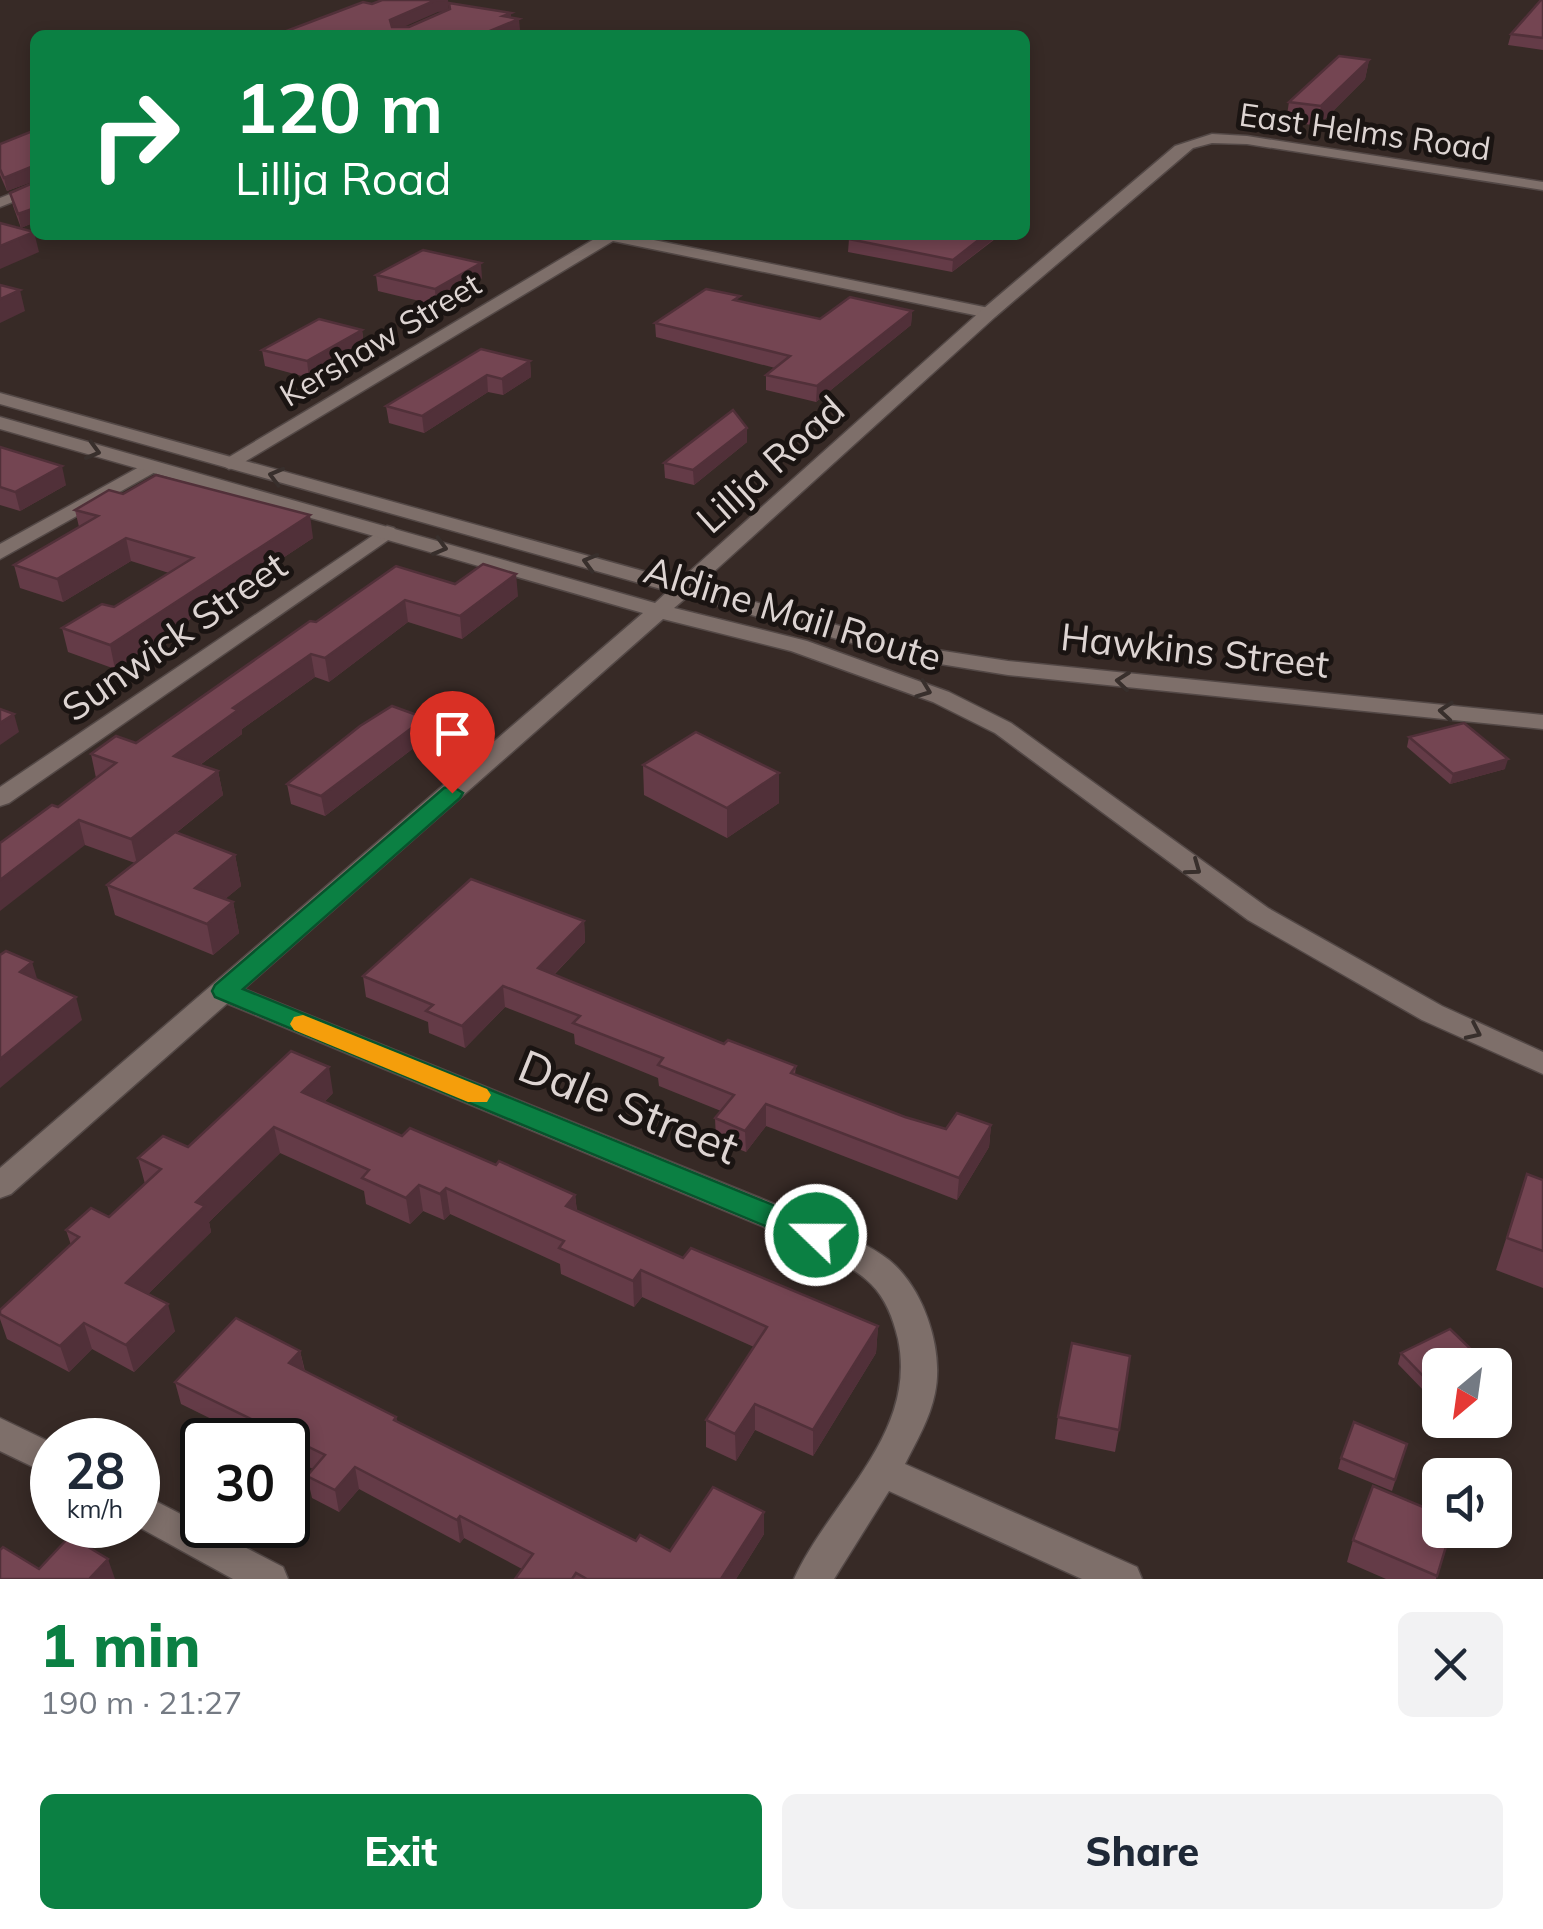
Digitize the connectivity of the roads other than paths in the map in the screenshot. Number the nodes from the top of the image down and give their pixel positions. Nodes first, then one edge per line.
1 (1180, 148) joint
2 (1543, 186) edge
3 (30, 190) edge
4 (0, 202) edge
5 (605, 240) edge
6 (632, 240) edge
7 (990, 313) junction
8 (0, 398) edge
9 (0, 423) edge
10 (230, 463) junction
11 (150, 467) junction
12 (387, 532) junction
13 (0, 553) edge
14 (684, 588) junction
15 (659, 611) junction
16 (844, 634) joint
17 (1543, 722) edge
18 (0, 798) edge
19 (224, 991) junction
20 (1541, 1057) edge
21 (0, 1186) edge
22 (0, 1433) edge
23 (30, 1449) edge
24 (880, 1470) junction
25 (160, 1520) edge
26 (269, 1579) edge
27 (813, 1579) edge
28 (1123, 1579) edge

1 - 2 street, East Helms Road
1 - 7 street, Lillja Road
3 - 4 street
5 - 10 street, Kershaw Street
6 - 7 street
7 - 14 street, Lillja Road
8 - 10 street, Aldine Mail Route
9 -> 11 street, Aldine Mail Route
14 -> 10 street, Aldine Mail Route
11 - 12 street, Aldine Mail Route
11 - 13 street
12 -> 15 street, Aldine Mail Route
12 - 18 street, Sunwick Street
14 - 15 street, Lillja Road
14 - 16 street, Aldine Mail Route
15 - 19 street, Lillja Road
15 -> 20 street, Aldine Mail Route
17 -> 16 street, Hawkins Street
19 - 21 street, Lillja Road
19 - 24 street, Dale Street
22 - 23 street
24 - 27 street, Dale Street
24 - 28 street
25 - 26 street

